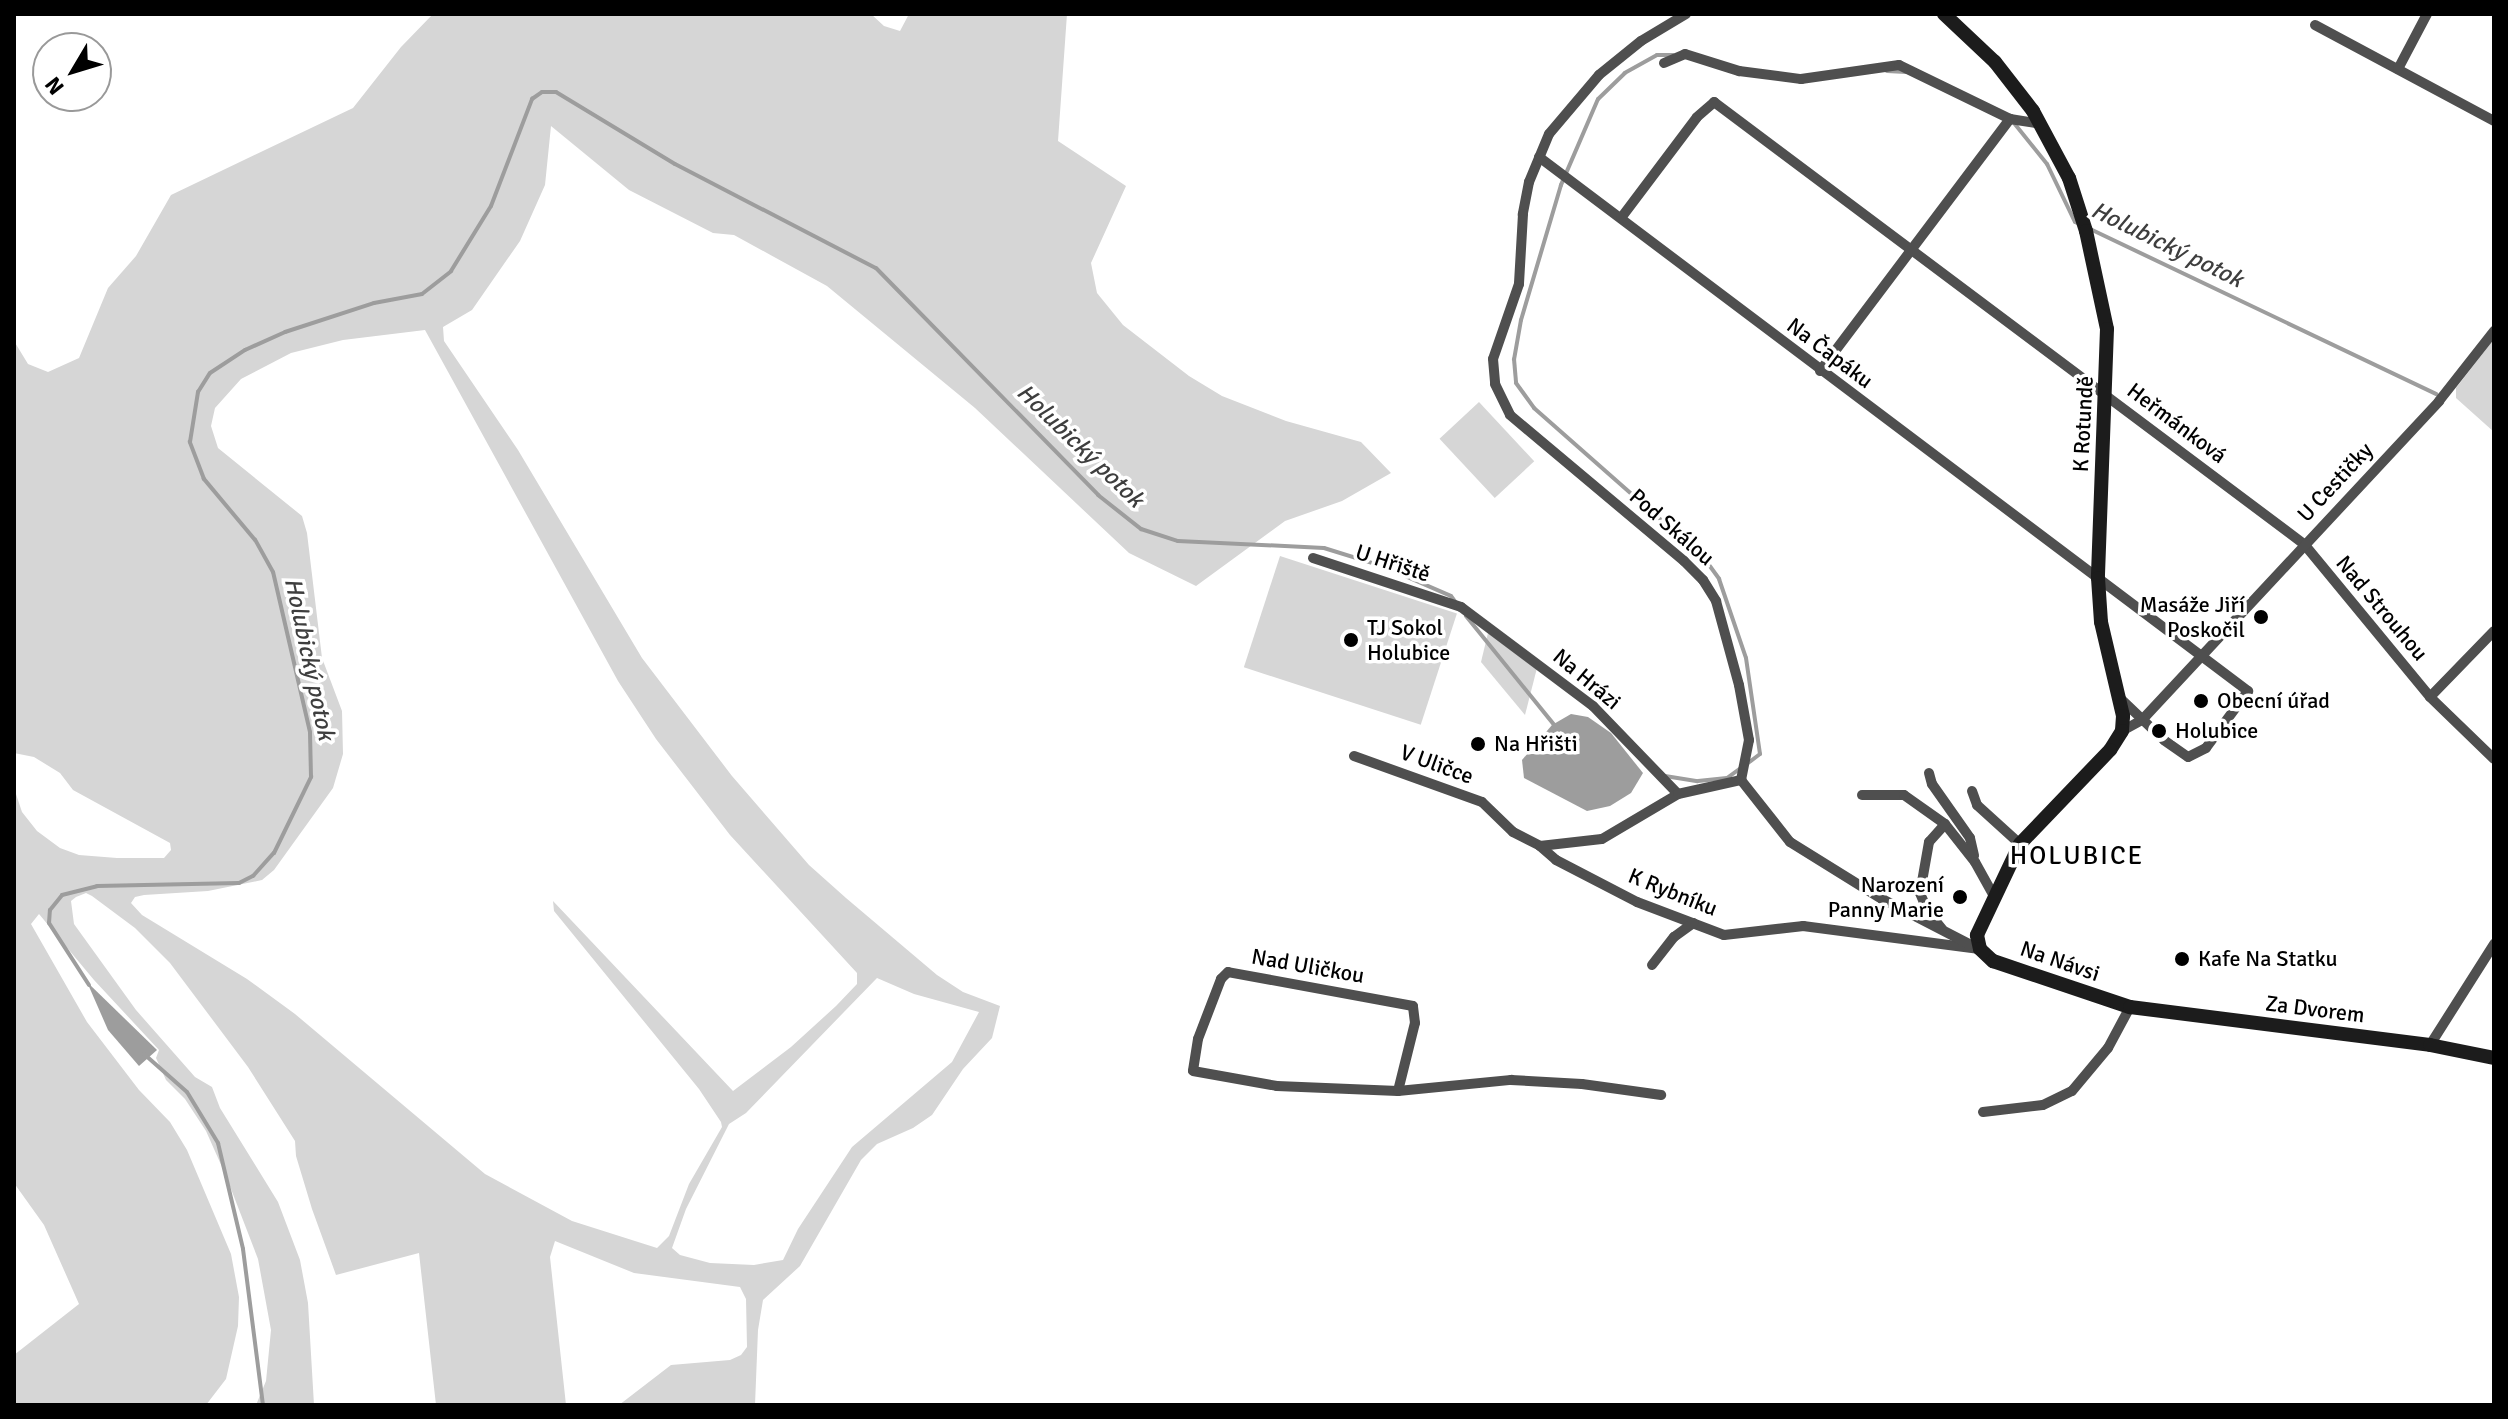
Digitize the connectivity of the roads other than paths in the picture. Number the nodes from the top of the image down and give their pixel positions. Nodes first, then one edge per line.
1 (1686, 14) edge
2 (1944, 14) edge
3 (2427, 14) edge
4 (2315, 25) dead end
5 (1664, 63) dead end
6 (2398, 69) junction
7 (2010, 119) junction
8 (2494, 121) edge
9 (2041, 124) junction
10 (1539, 157) junction
11 (1621, 218) junction
12 (1910, 248) junction
13 (2494, 331) edge
14 (1820, 371) junction
15 (2106, 394) junction
16 (2304, 544) junction
17 (1313, 558) dead end
18 (2098, 578) junction
19 (1461, 607) joint
20 (2494, 631) edge
21 (2199, 655) junction
22 (2430, 697) junction
23 (2121, 699) junction
24 (2142, 720) junction
25 (2122, 731) junction
26 (1354, 756) dead end
27 (2494, 759) edge
28 (1929, 773) dead end
29 (1741, 780) junction
30 (1972, 791) dead end
31 (1678, 794) junction
32 (1862, 795) dead end
33 (1945, 824) junction
34 (2020, 844) junction
35 (1540, 846) junction
36 (1975, 862) junction
37 (1995, 898) junction
38 (1693, 923) junction
39 (1803, 926) joint
40 (1946, 934) junction
41 (2494, 945) edge
42 (1980, 949) junction
43 (1652, 965) dead end
44 (2130, 1007) junction
45 (2430, 1045) junction
46 (2494, 1058) edge
47 (1398, 1091) junction
48 (1661, 1095) dead end
49 (1983, 1112) dead end

1 - 10 street, Pod Skálou
2 - 9 street, K Rotundě
3 - 6 street
4 - 6 street
5 - 7 street
6 - 8 street
7 - 9 street
7 - 12 street
9 - 15 street, K Rotundě
10 - 11 street, Na Čapáku
10 - 29 street, Pod Skálou
11 - 12 street, Heřmánková
11 - 14 street, Na Čapáku
12 - 14 street
12 - 15 street, Heřmánková
13 - 16 street, U Cestičky
14 - 18 street, Na Čapáku
15 - 16 street, Heřmánková
15 - 18 street, K Rotundě
16 - 21 street, U Cestičky
16 - 22 street, Nad Strouhou
17 - 19 street, U Hřiště
18 - 21 street, Na Čapáku
18 - 23 street, K Rotundě
19 - 31 street, Na Hrázi
20 - 22 street, Nad Strouhou
21 - 24 street, U Cestičky
21 - 24 street, Na Čapáku
22 - 27 street, Nad Strouhou
23 - 24 street
23 - 25 street, K Rotundě
24 - 25 street, U Cestičky
25 - 34 street
26 - 35 street, V Uličce
28 - 36 street
29 - 31 street
29 - 40 street, Na Návsi
30 - 34 street
31 - 35 street
32 - 33 street
33 - 36 street
33 - 40 street
34 - 37 street
35 - 38 street, K Rybníku
36 - 37 street
37 - 42 street
38 - 39 street, K Rybníku
38 - 43 street
39 - 42 street, Na Návsi
40 - 42 street, Na Návsi
41 - 45 street
42 - 44 street, Na Návsi
44 - 45 street, Za Dvorem
44 - 49 street
45 - 46 street, Za Dvorem
47 - 47 street, Nad Uličkou
47 - 48 street, Nad Uličkou

